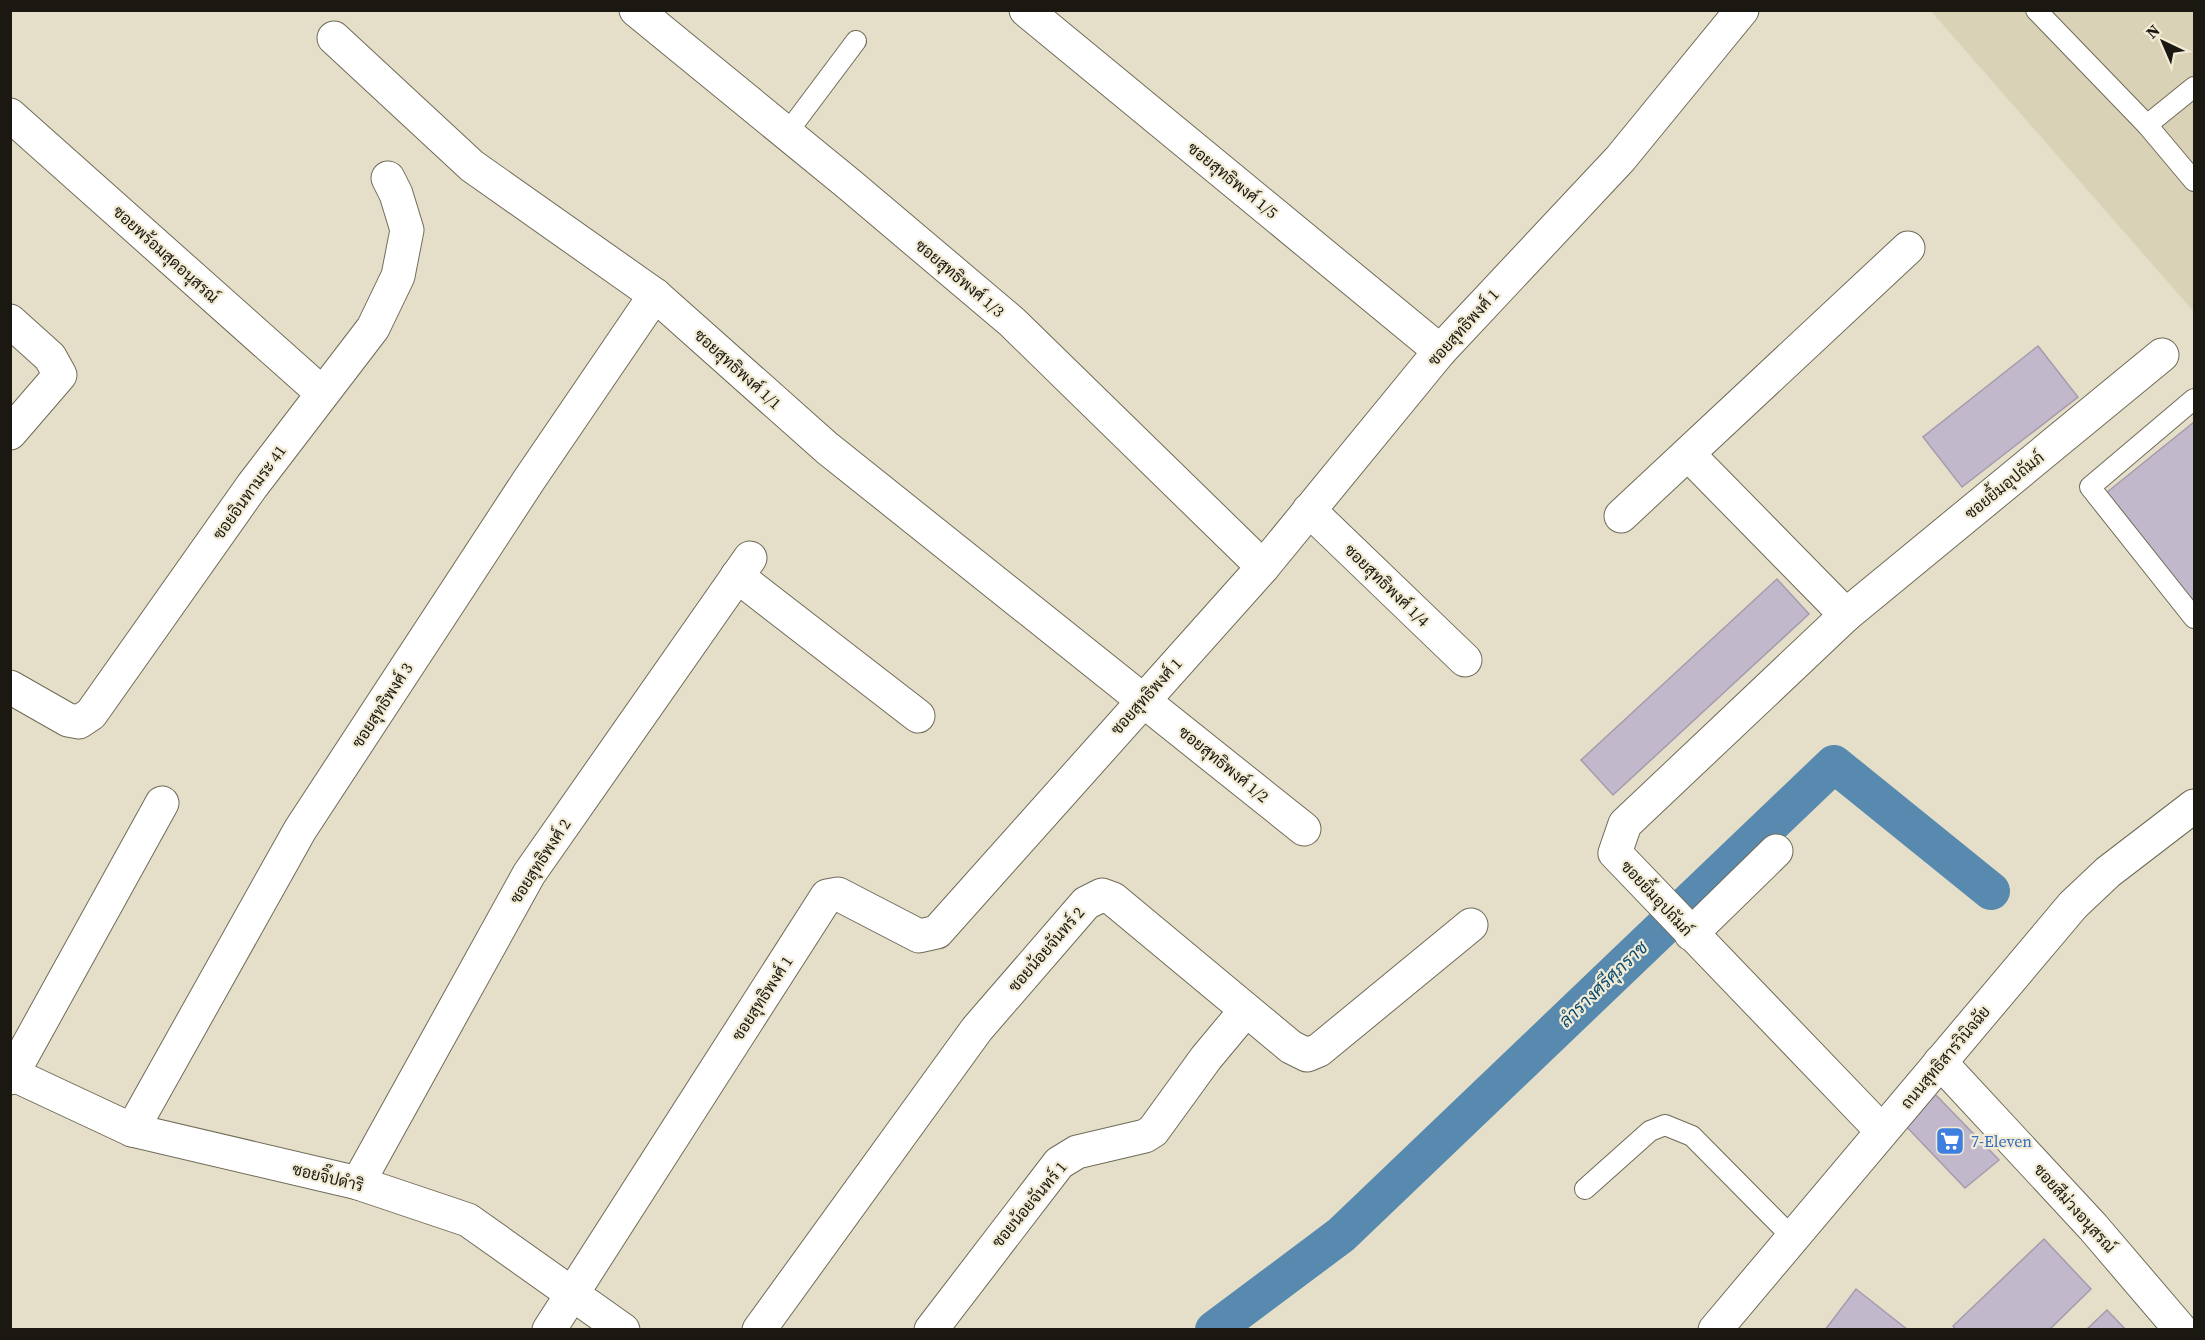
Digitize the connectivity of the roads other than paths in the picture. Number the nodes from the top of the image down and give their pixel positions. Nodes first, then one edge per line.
1 (636, 10) edge
2 (1026, 10) edge
3 (1742, 10) edge
4 (2036, 10) edge
5 (334, 38) dead end
6 (856, 41) dead end
7 (2194, 87) edge
8 (10, 115) edge
9 (2147, 125) junction
10 (787, 133) junction
11 (388, 178) dead end
12 (2194, 181) edge
13 (1908, 248) dead end
14 (656, 295) junction
15 (10, 321) edge
16 (1440, 351) junction
17 (2162, 355) dead end
18 (322, 393) junction
19 (2194, 399) edge
20 (10, 433) edge
21 (1688, 454) junction
22 (1309, 510) junction
23 (1621, 516) dead end
24 (1263, 567) junction
25 (1846, 615) junction
26 (2194, 618) edge
27 (1465, 660) dead end
28 (10, 687) edge
29 (1143, 699) junction
30 (918, 716) dead end
31 (162, 803) dead end
32 (2194, 806) edge
33 (1304, 829) dead end
34 (1776, 851) dead end
35 (1471, 925) dead end
36 (1688, 931) junction
37 (1246, 1010) junction
38 (1940, 1062) junction
39 (11, 1075) edge
40 (132, 1130) junction
41 (1882, 1131) junction
42 (358, 1183) junction
43 (1585, 1189) dead end
44 (1793, 1238) junction
45 (573, 1293) junction
46 (1726, 1325) edge
47 (549, 1329) edge
48 (623, 1329) edge
49 (759, 1329) edge
50 (931, 1329) edge
51 (2181, 1329) edge

1 - 10 street, ซอยสุทธิพงศ์ 1/3
2 - 16 street, ซอยสุทธิพงศ์ 1/5
3 - 16 street, ซอยสุทธิพงศ์ 1
4 - 9 lane
5 - 14 street, ซอยสุทธิพงศ์ 1/1
6 - 10 lane
7 - 9 lane
8 - 18 street, ซอยพร้อมสุดอนุสรณ์
9 - 12 lane
10 - 24 street, ซอยสุทธิพงศ์ 1/3
11 - 18 street, ซอยอินทามระ 41
13 - 21 street
14 - 29 street, ซอยสุทธิพงศ์ 1/1
14 - 40 street, ซอยสุทธิพงศ์ 3
15 - 20 street
16 - 22 street, ซอยสุทธิพงศ์ 1
17 - 25 street, ซอยยิ้มอุปถัมภ์
18 - 28 street, ซอยอินทามระ 41
19 - 26 lane
21 - 23 street
21 - 25 street
22 - 24 street, ซอยสุทธิพงศ์ 1
22 - 27 street, ซอยสุทธิพงศ์ 1/4
24 - 29 street, ซอยสุทธิพงศ์ 1
25 - 36 street, ซอยยิ้มอุปถัมภ์
29 - 33 street, ซอยสุทธิพงศ์ 1/2
29 - 45 street, ซอยสุทธิพงศ์ 1
30 - 42 street, ซอยสุทธิพงศ์ 2
31 - 39 street
32 - 38 street, ถนนสุทธิสารวินิจฉัย
34 - 36 street
35 - 37 street, ซอยน้อยจันทร์ 2
36 - 41 street, ซอยยิ้มอุปถัมภ์
37 - 49 street, ซอยน้อยจันทร์ 2
37 - 50 street, ซอยน้อยจันทร์ 1
38 - 41 street, ถนนสุทธิสารวินิจฉัย
38 - 51 street, ซอยสีม่วงอนุสรณ์
39 - 40 street, ซอยจิ๊ปดำริ
40 - 42 street, ซอยจิ๊ปดำริ
41 - 44 street, ถนนสุทธิสารวินิจฉัย
42 - 45 street, ซอยจิ๊ปดำริ
43 - 44 lane
44 - 46 street, ถนนสุทธิสารวินิจฉัย
45 - 47 street, ซอยสุทธิพงศ์ 1
45 - 48 street, ซอยจิ๊ปดำริ

